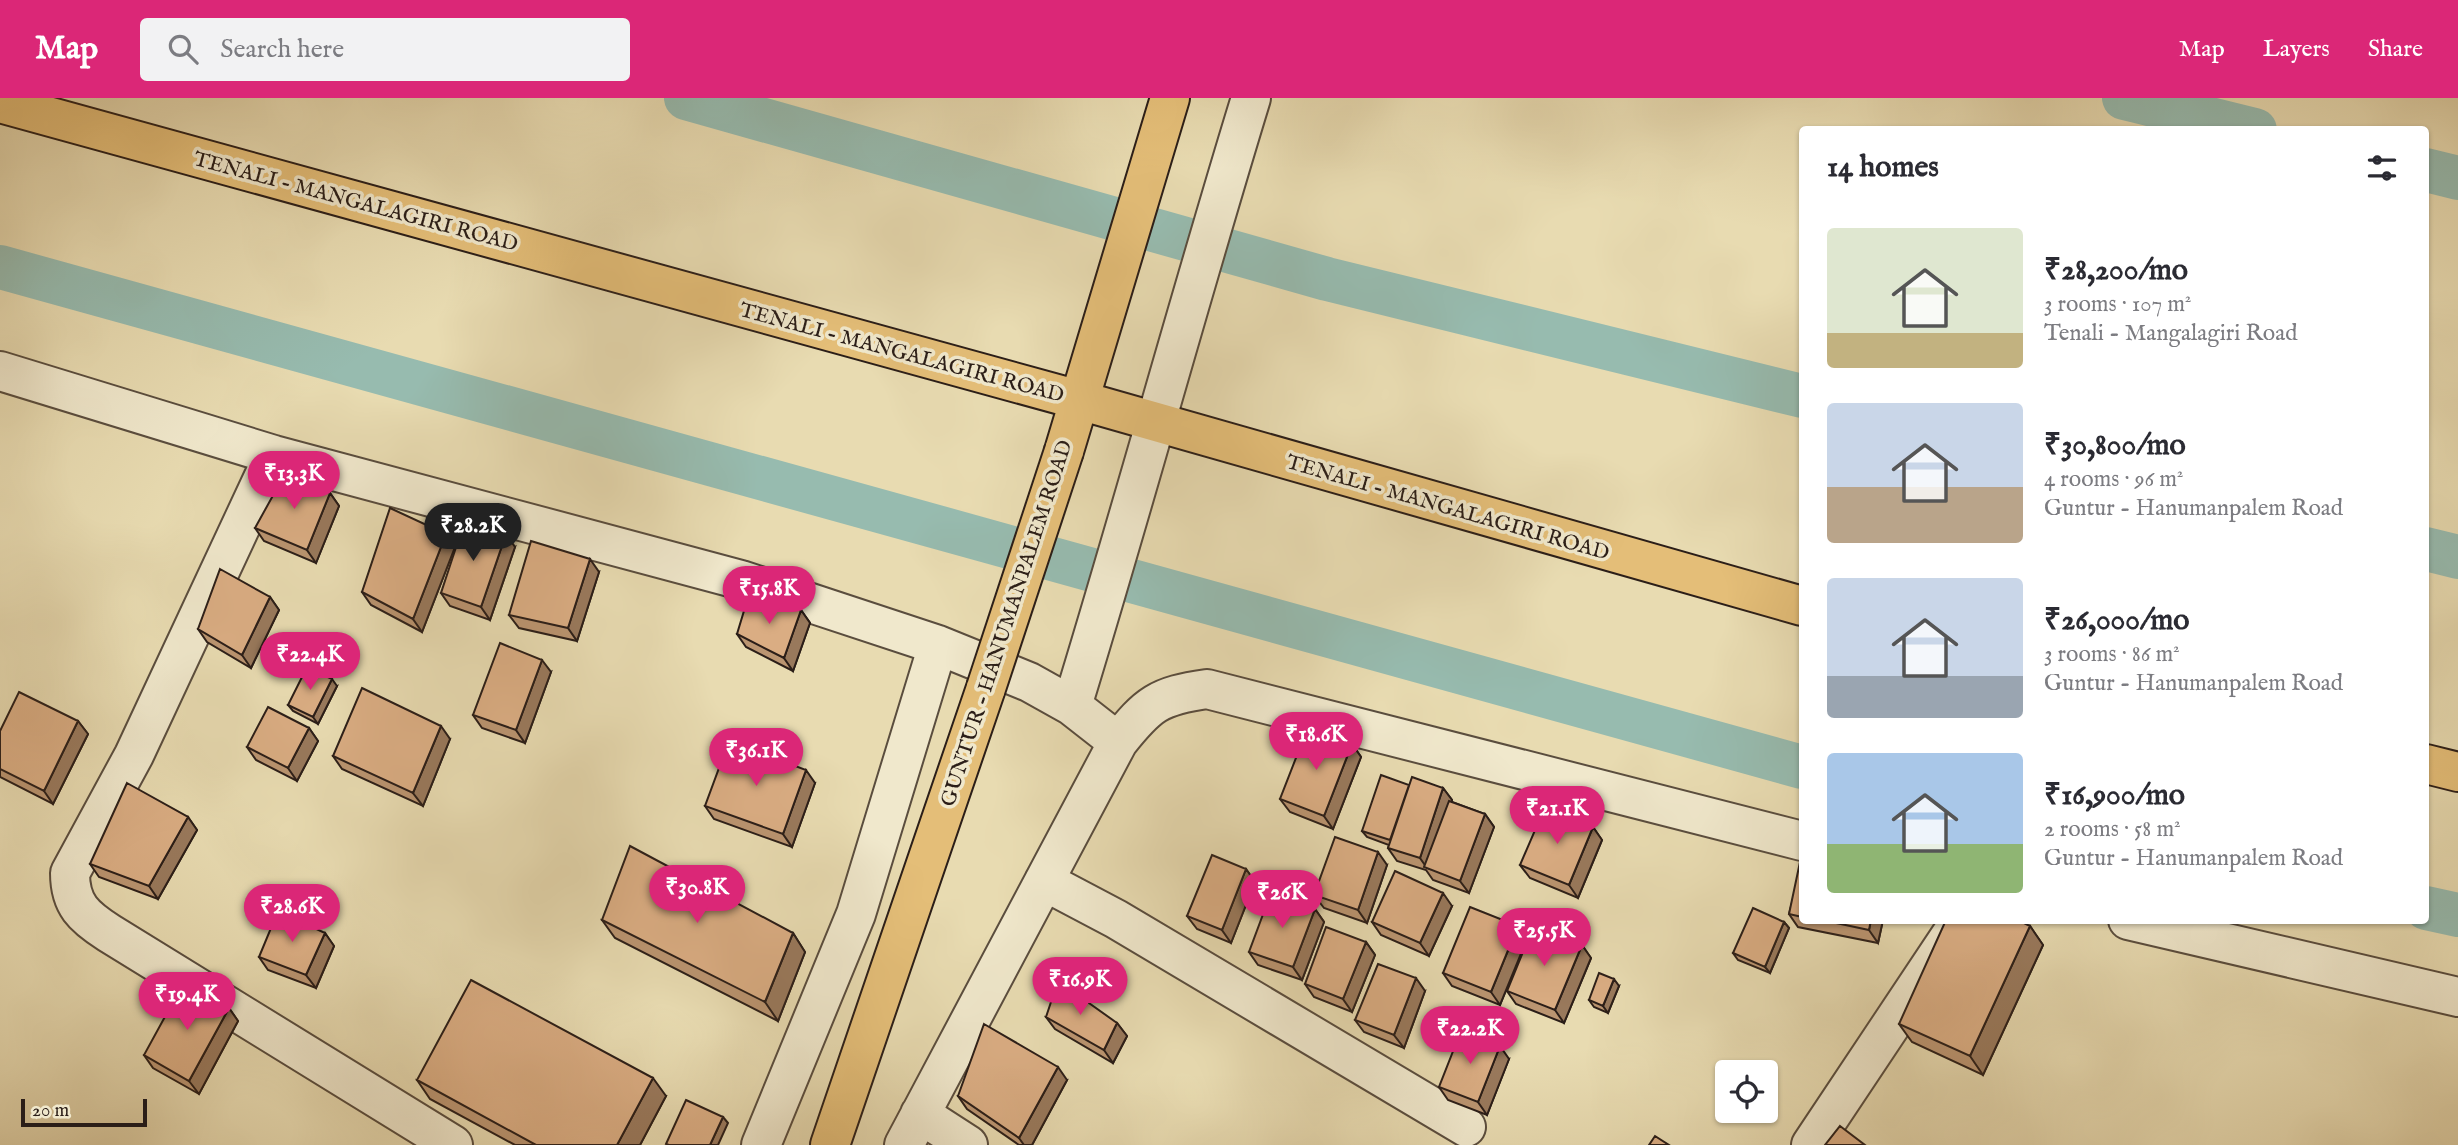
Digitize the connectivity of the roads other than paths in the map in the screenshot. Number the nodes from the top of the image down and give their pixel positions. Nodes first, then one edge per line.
1 (1170, 98) edge
2 (1251, 98) edge
3 (0, 103) edge
4 (0, 370) edge
5 (1079, 400) junction
6 (1157, 424) junction
7 (274, 455) junction
8 (1799, 605) edge
9 (938, 645) junction
10 (1072, 706) junction
11 (1118, 743) junction
12 (2429, 765) edge
13 (2458, 772) edge
14 (1799, 840) edge
15 (1044, 881) junction
16 (1958, 924) edge
17 (2145, 924) edge
18 (2458, 997) edge
19 (1466, 1127) dead end
20 (912, 1130) edge
21 (453, 1145) edge
22 (761, 1145) edge
23 (830, 1145) edge
24 (968, 1145) edge
25 (1811, 1145) edge

1 - 5 main road, GUNTUR - HANUMANPALEM ROAD
2 - 6 street
3 - 5 main road, TENALI - MANGALAGIRI ROAD
4 - 7 street
5 - 6 main road, TENALI - MANGALAGIRI ROAD
5 - 23 main road, GUNTUR - HANUMANPALEM ROAD, bridge
6 - 8 main road, TENALI - MANGALAGIRI ROAD
6 - 10 street
7 - 9 street
7 - 21 street
9 - 10 street
9 - 22 street
10 - 11 street
11 - 14 street
11 - 15 street
12 - 13 main road
15 - 19 street
15 - 20 street
16 - 25 street
17 - 18 street
20 - 24 street

